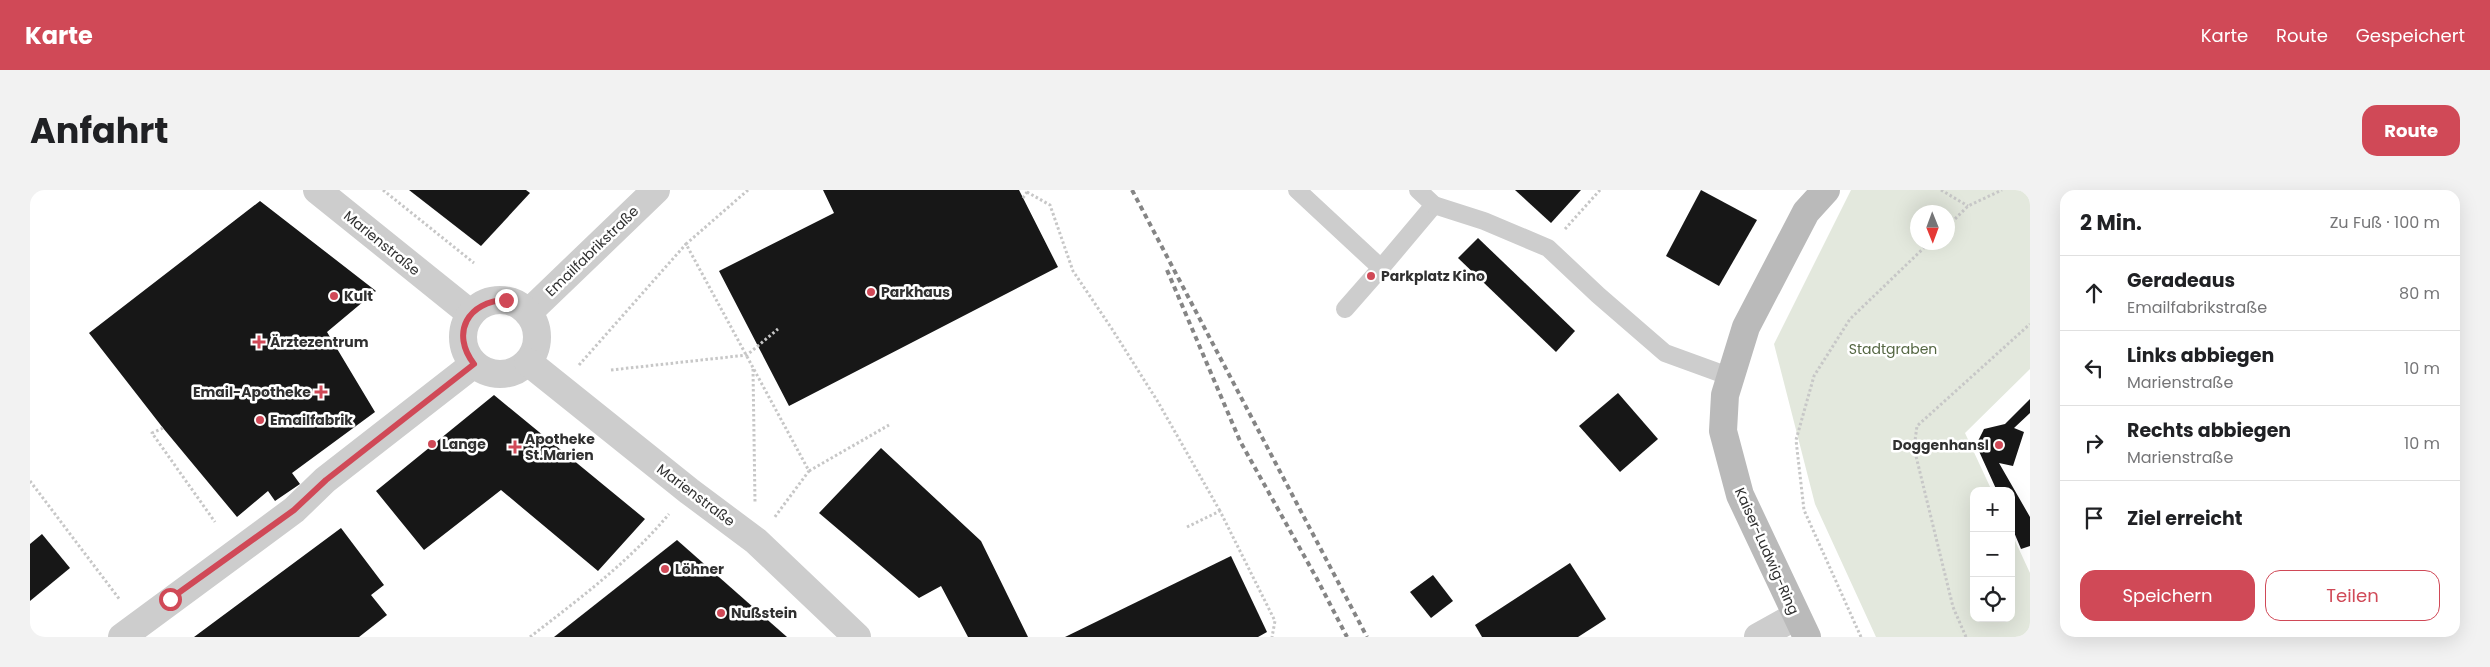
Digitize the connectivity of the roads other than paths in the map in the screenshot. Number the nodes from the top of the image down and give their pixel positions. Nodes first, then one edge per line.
1 (316, 190) edge
2 (1297, 190) edge
3 (1418, 190) edge
4 (1826, 190) edge
5 (646, 193) edge
6 (1808, 201) edge
7 (1434, 205) junction
8 (1381, 268) junction
9 (1345, 309) dead end
10 (528, 313) junction
11 (471, 314) junction
12 (528, 362) junction
13 (474, 364) junction
14 (1731, 377) junction
15 (1801, 626) edge
16 (137, 633) edge
17 (857, 637) edge
18 (1758, 637) edge

1 - 11 street, Marienstraße
2 - 8 lane
3 - 7 lane
4 - 6 main road, Kaiser-Ludwig-Ring
5 - 10 street, Emailfabrikstraße
6 - 14 main road, Kaiser-Ludwig-Ring
7 - 8 lane
7 - 14 lane
8 - 9 lane
10 - 11 street
10 - 12 street
11 - 13 street
12 - 13 street
12 - 17 street, Marienstraße
13 - 16 street
14 - 15 main road, Kaiser-Ludwig-Ring
15 - 18 street

